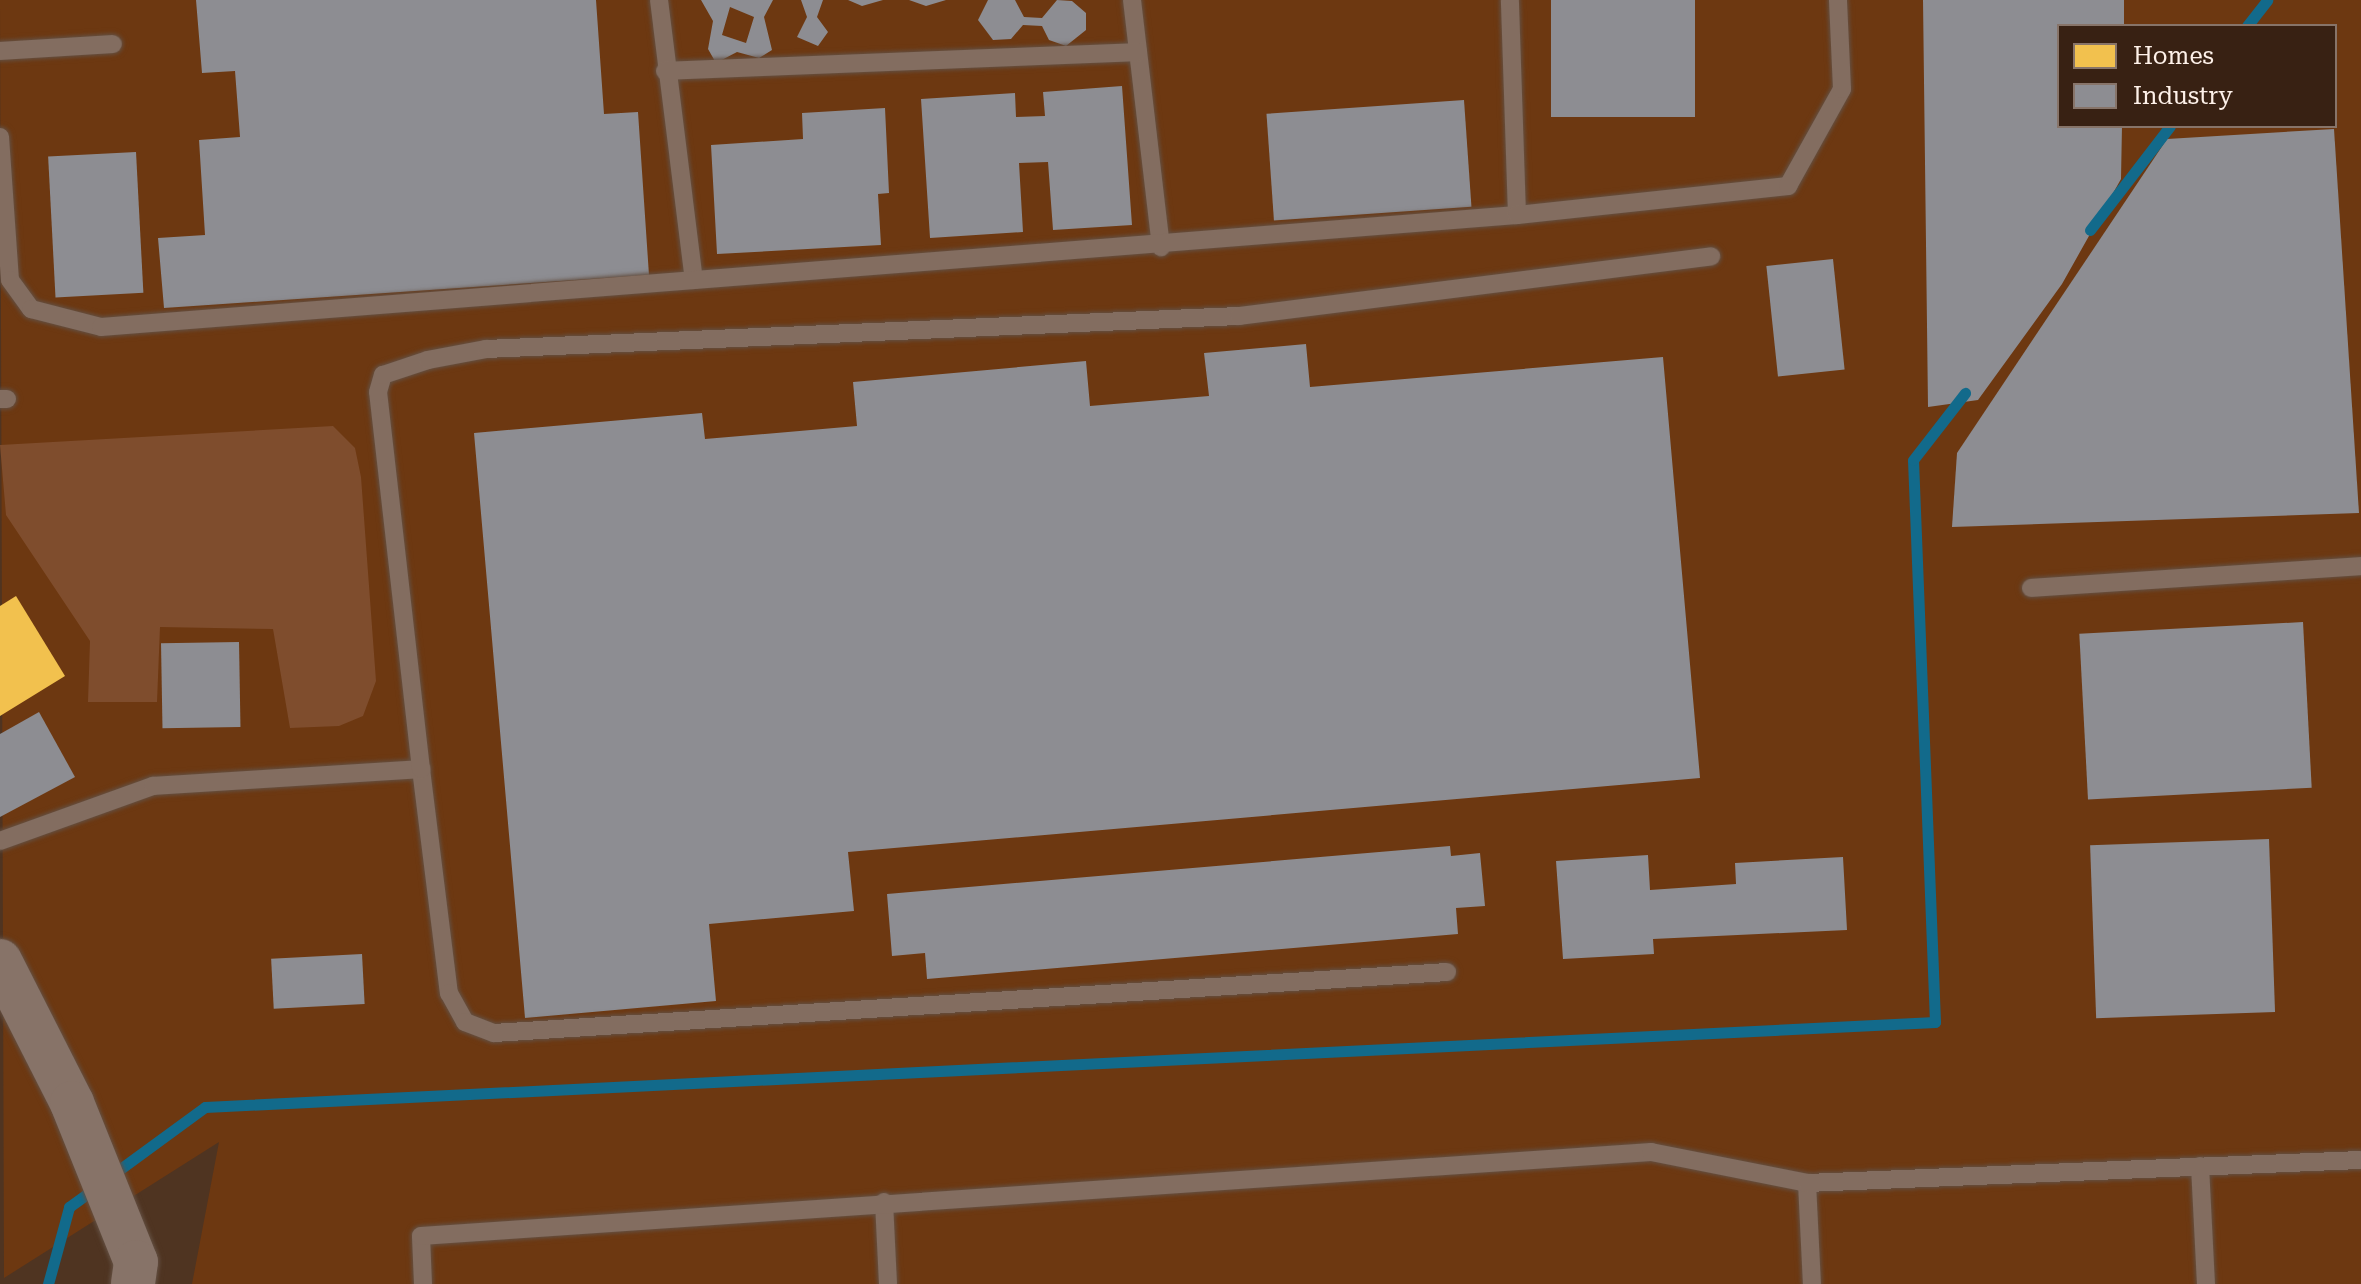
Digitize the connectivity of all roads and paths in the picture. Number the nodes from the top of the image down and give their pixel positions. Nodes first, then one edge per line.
1 (659, 0) edge
2 (1132, 0) edge
3 (1510, 0) edge
4 (1838, 0) edge
5 (113, 44) dead end
6 (0, 51) edge
7 (1138, 52) junction
8 (665, 71) junction
9 (0, 137) edge
10 (1517, 215) junction
11 (1161, 247) junction
12 (1711, 256) dead end
13 (694, 280) junction
14 (2361, 566) edge
15 (2031, 588) dead end
16 (421, 769) junction
17 (0, 841) edge
18 (0, 961) edge
19 (1447, 972) dead end
20 (2361, 1160) edge
21 (2200, 1166) junction
22 (1807, 1183) junction
23 (884, 1202) junction
24 (135, 1273) edge
25 (423, 1284) edge
26 (888, 1284) edge
27 (1812, 1284) edge
28 (2206, 1284) edge

1 - 8 lane
2 - 7 lane
3 - 10 lane
4 - 10 lane
5 - 6 lane
7 - 8 lane
7 - 11 lane
8 - 13 lane
9 - 13 lane
10 - 11 lane
11 - 13 lane
12 - 16 lane
14 - 15 lane
16 - 17 lane
16 - 19 lane
18 - 24 street
20 - 21 lane
21 - 22 lane
21 - 28 lane
22 - 23 lane
22 - 27 lane
23 - 25 lane
23 - 26 lane

